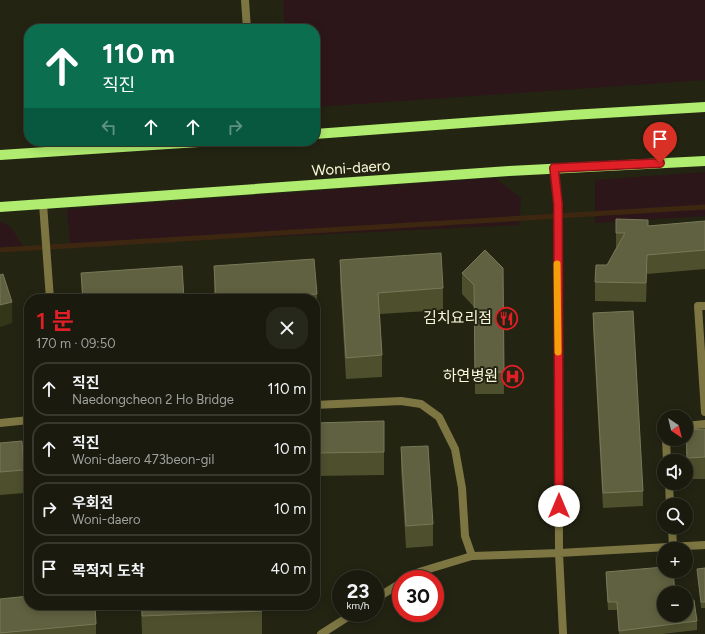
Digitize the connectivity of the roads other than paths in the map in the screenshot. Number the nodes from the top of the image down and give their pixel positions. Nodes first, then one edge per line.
1 (245, 0) edge
2 (247, 24) edge
3 (705, 107) edge
4 (320, 134) edge
5 (138, 146) edge
6 (0, 155) edge
7 (705, 161) edge
8 (554, 168) junction
9 (44, 204) junction
10 (0, 207) edge
11 (50, 294) edge
12 (705, 306) edge
13 (320, 405) edge
14 (705, 412) edge
15 (24, 421) edge
16 (0, 423) edge
17 (705, 424) edge
18 (693, 425) edge
19 (705, 545) edge
20 (693, 546) edge
21 (657, 548) edge
22 (559, 553) junction
23 (472, 556) junction
24 (426, 570) edge
25 (340, 622) edge
26 (321, 634) edge
27 (563, 634) edge

1 - 2 street
3 - 4 main road
5 - 6 main road
7 - 8 main road, Woni-daero
8 - 9 main road, Woni-daero
8 - 22 street
9 - 10 main road, Woni-daero
9 - 11 street
12 - 14 street
13 - 23 street
15 - 16 street
17 - 18 street
19 - 20 street
21 - 22 street
22 - 23 street
22 - 27 street
23 - 24 street
25 - 26 street

